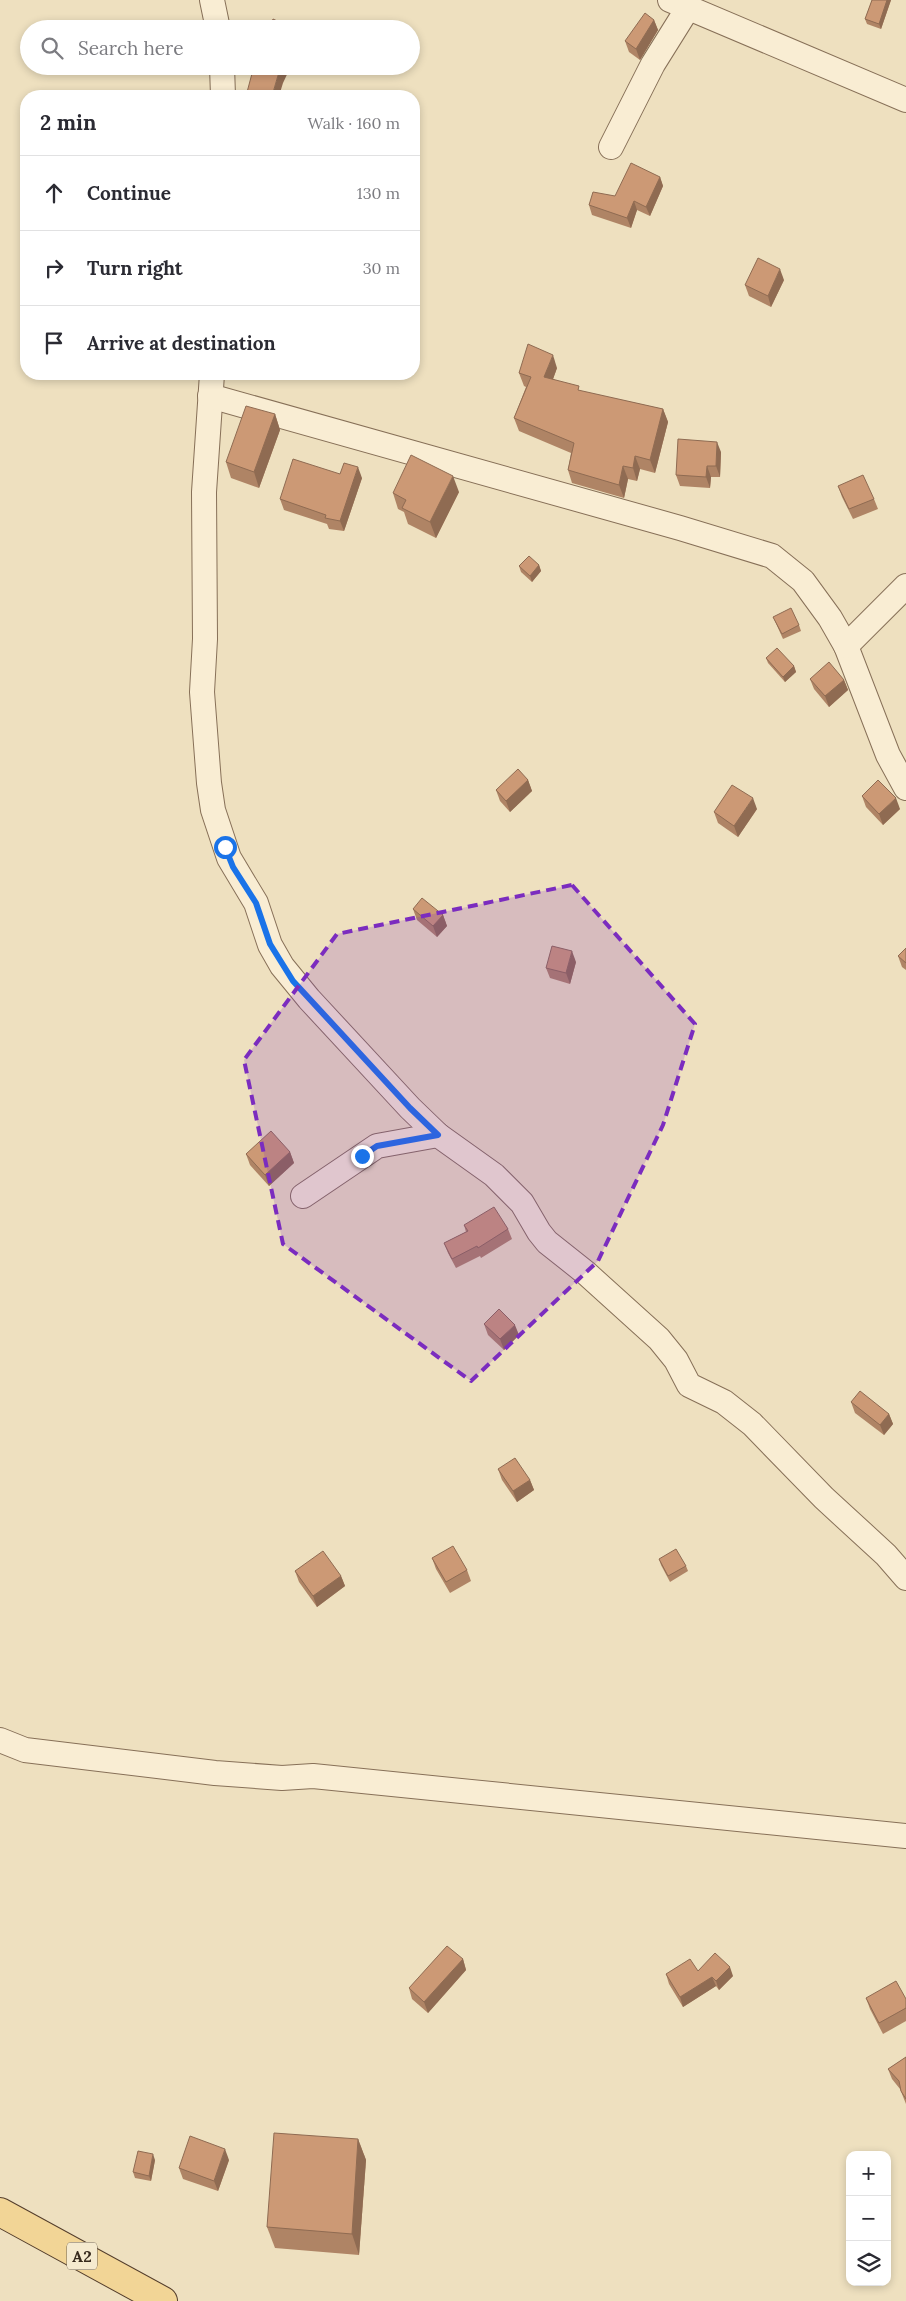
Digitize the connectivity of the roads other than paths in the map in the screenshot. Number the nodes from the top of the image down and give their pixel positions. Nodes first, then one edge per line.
1 (212, 0) edge
2 (679, 4) edge
3 (216, 20) edge
4 (222, 75) edge
5 (223, 90) edge
6 (906, 100) edge
7 (611, 148) dead end
8 (211, 385) edge
9 (906, 586) edge
10 (846, 646) junction
11 (906, 788) edge
12 (438, 1135) junction
13 (303, 1196) dead end
14 (906, 1578) edge
15 (0, 1740) edge
16 (906, 1836) edge
17 (0, 2212) edge
18 (163, 2301) edge

1 - 3 street
2 - 6 street
2 - 7 street
4 - 5 street
8 - 10 street
8 - 12 street
9 - 10 street
10 - 11 street
12 - 13 street
12 - 14 street
15 - 16 street
17 - 18 main road, A2

